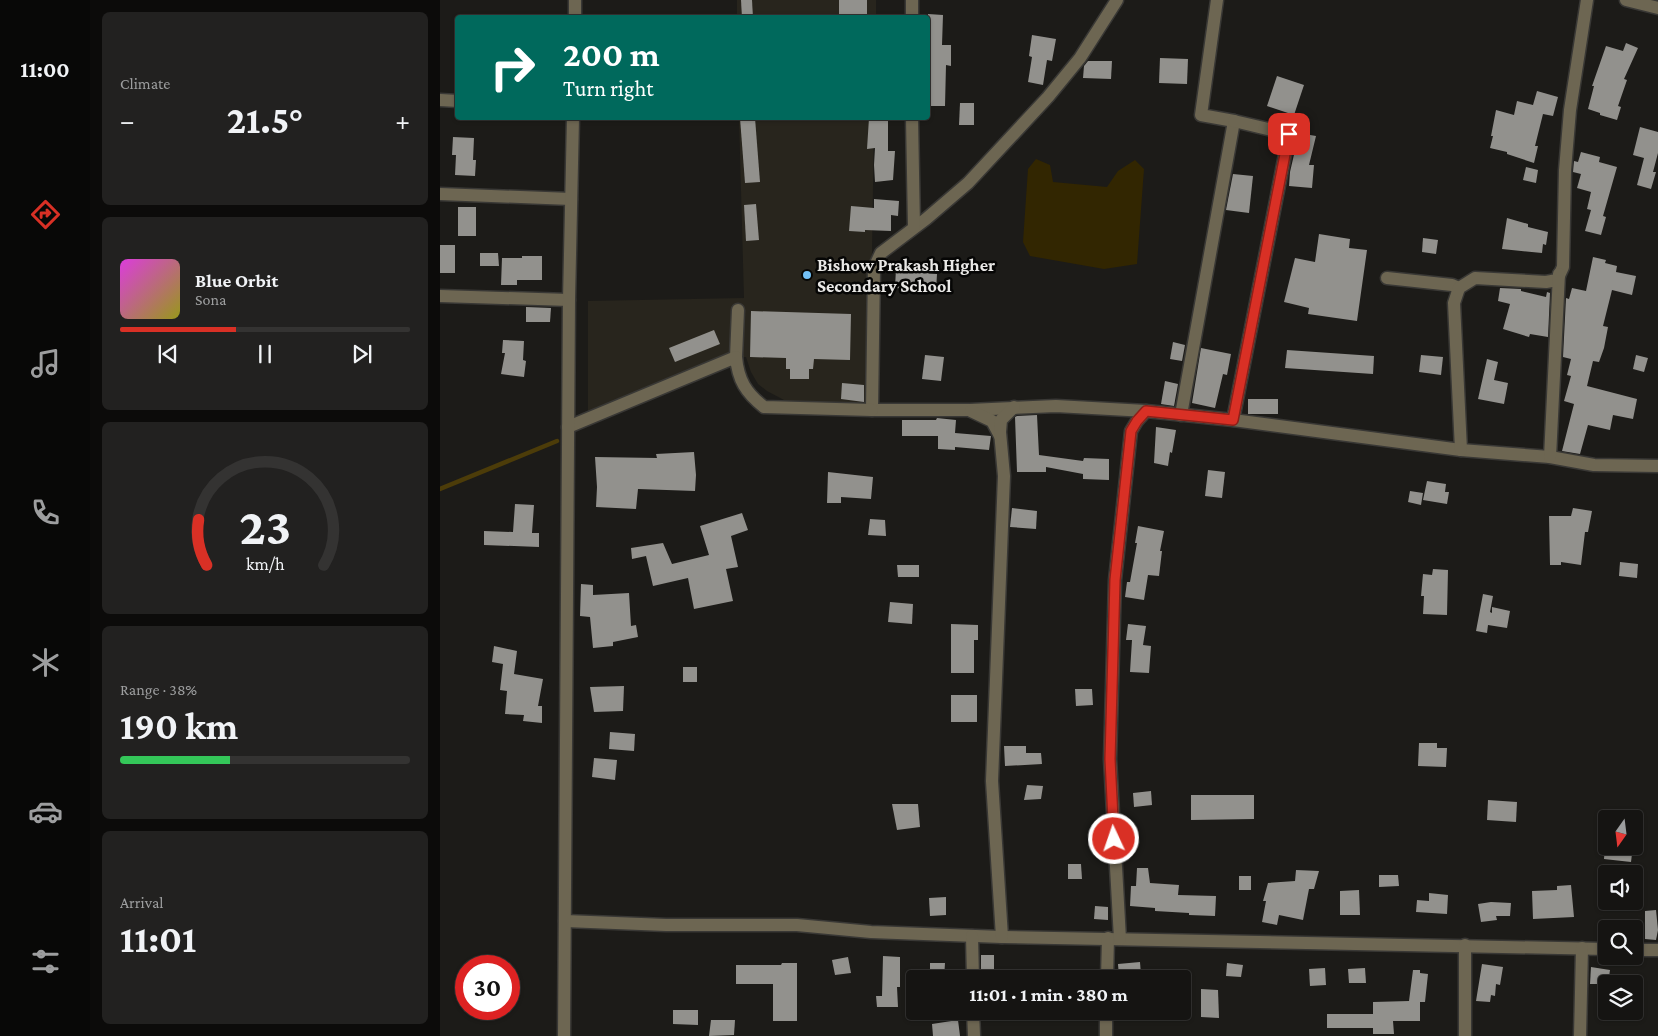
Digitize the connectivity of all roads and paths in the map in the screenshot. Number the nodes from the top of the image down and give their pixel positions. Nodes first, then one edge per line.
1 (575, 0) edge
2 (912, 0) edge
3 (1118, 0) edge
4 (1217, 0) edge
5 (1587, 0) edge
6 (1626, 0) edge
7 (1658, 8) edge
8 (575, 15) edge
9 (912, 15) edge
10 (440, 100) edge
11 (455, 100) edge
12 (573, 120) edge
13 (912, 120) edge
14 (1234, 121) junction
15 (440, 194) edge
16 (571, 199) junction
17 (914, 227) junction
18 (1559, 274) junction
19 (1387, 278) dead end
20 (1459, 288) junction
21 (440, 296) edge
22 (569, 300) junction
23 (738, 310) dead end
24 (736, 357) junction
25 (1014, 407) junction
26 (872, 410) junction
27 (970, 410) junction
28 (1146, 411) junction
29 (1180, 415) junction
30 (1233, 420) junction
31 (568, 427) junction
32 (1001, 438) junction
33 (1461, 450) junction
34 (1550, 457) junction
35 (1658, 466) edge
36 (565, 921) junction
37 (972, 936) junction
38 (1002, 937) junction
39 (1114, 939) junction
40 (1465, 945) junction
41 (1582, 948) junction
42 (1598, 949) edge
43 (1643, 950) edge
44 (1658, 950) edge
45 (973, 970) edge
46 (1109, 970) edge
47 (974, 1020) edge
48 (1106, 1020) edge
49 (564, 1036) edge
50 (974, 1036) edge
51 (1106, 1036) edge
52 (1466, 1036) edge
53 (1580, 1036) edge

1 - 8 street
2 - 9 street
3 - 17 street
4 - 14 street
5 - 18 street
6 - 7 street
10 - 11 street
12 - 16 street
13 - 17 street
14 - 29 street
14 - 30 street
15 - 16 street
16 - 22 street
17 - 26 street
18 - 20 street
18 - 34 street
19 - 20 street
20 - 33 street
21 - 22 street
22 - 31 street
23 - 24 street
24 - 26 street
24 - 31 street
25 - 27 street
25 - 28 street
25 - 32 street
26 - 27 street
27 - 32 street
28 - 29 street
28 - 39 street
29 - 30 street
30 - 33 street
31 - 36 street
32 - 38 street
33 - 34 street
34 - 35 street
36 - 37 street
36 - 49 street
37 - 38 street
37 - 45 street
38 - 39 street
39 - 40 street
39 - 46 street
40 - 41 street
40 - 52 street
41 - 42 street
41 - 53 street
43 - 44 street
47 - 50 street
48 - 51 street

